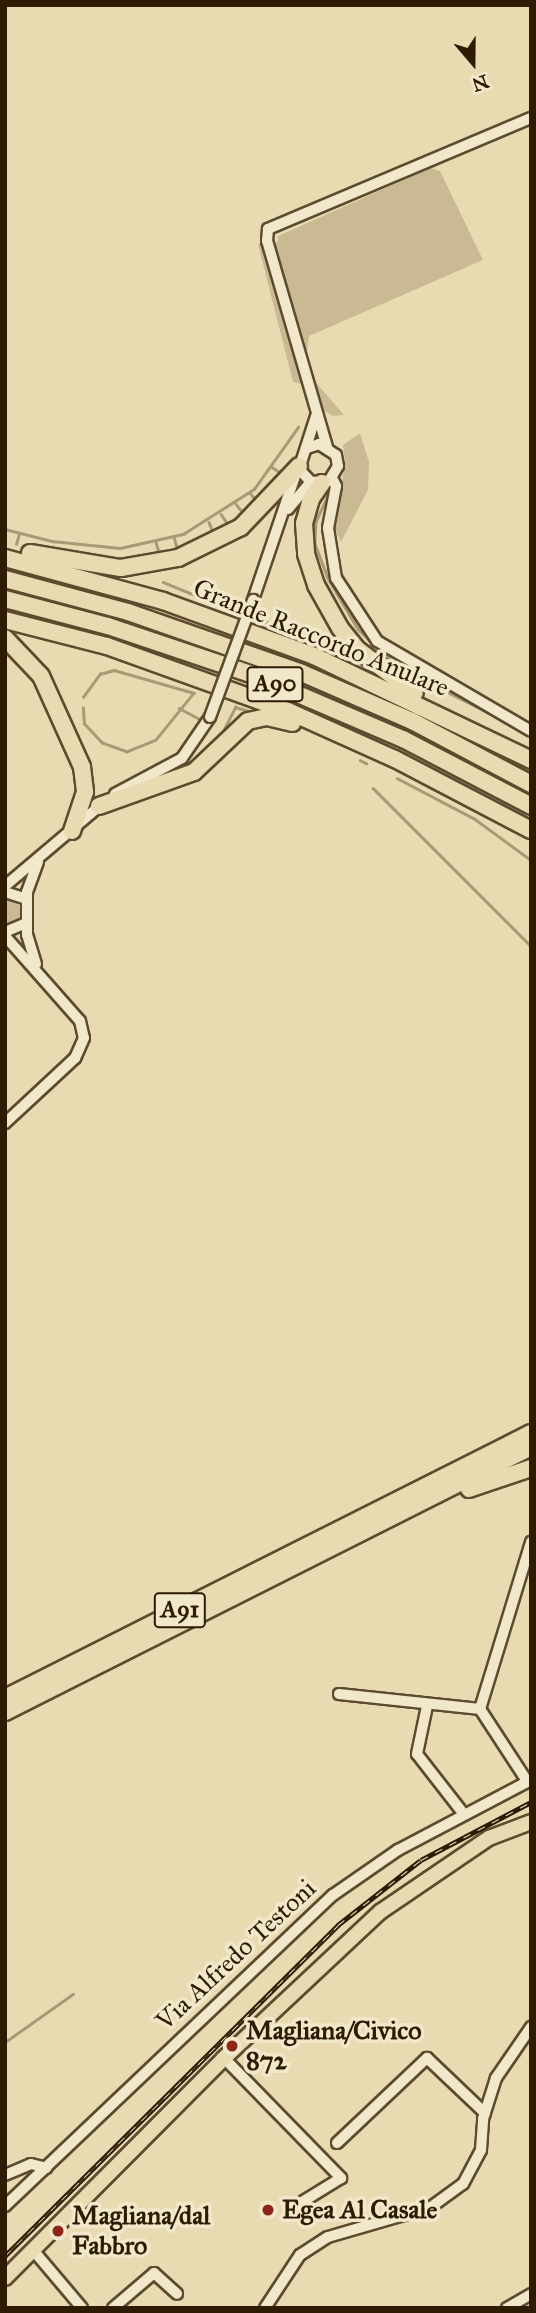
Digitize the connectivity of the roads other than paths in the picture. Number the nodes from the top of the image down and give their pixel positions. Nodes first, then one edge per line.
1 (531, 118) edge
2 (316, 416) junction
3 (327, 447) junction
4 (307, 448) junction
5 (299, 466) junction
6 (322, 481) junction
7 (282, 517) junction
8 (5, 547) edge
9 (5, 558) edge
10 (5, 579) edge
11 (5, 599) edge
12 (5, 620) edge
13 (5, 638) edge
14 (455, 720) junction
15 (531, 731) edge
16 (395, 758) junction
17 (531, 760) edge
18 (531, 783) edge
19 (99, 806) junction
20 (531, 806) edge
21 (72, 831) junction
22 (531, 832) edge
23 (39, 860) junction
24 (5, 886) edge
25 (5, 892) edge
26 (26, 899) junction
27 (26, 923) junction
28 (5, 934) edge
29 (38, 970) junction
30 (5, 1123) edge
31 (531, 1433) edge
32 (531, 1447) edge
33 (531, 1468) edge
34 (366, 1530) junction
35 (531, 1542) edge
36 (339, 1694) dead end
37 (5, 1698) edge
38 (427, 1706) junction
39 (480, 1709) junction
40 (5, 1712) edge
41 (529, 1781) edge
42 (463, 1813) junction
43 (531, 1822) edge
44 (531, 2026) edge
45 (225, 2058) junction
46 (485, 2113) junction
47 (337, 2143) dead end
48 (47, 2168) junction
49 (5, 2175) edge
50 (296, 2205) dead end
51 (5, 2206) edge
52 (33, 2250) junction
53 (5, 2278) edge
54 (177, 2294) dead end
55 (531, 2294) edge
56 (82, 2308) edge
57 (113, 2308) edge
58 (265, 2308) edge
59 (506, 2308) edge

1 - 2 street
2 - 3 street
2 - 4 street
3 - 4 street
3 - 6 street
4 - 5 street
5 - 6 street
5 - 7 street
5 - 8 highway
6 - 7 street
6 - 14 highway
6 - 15 street
7 - 19 street, bridge
9 - 14 highway, Grande Raccordo Anulare
10 - 18 highway, Grande Raccordo Anulare / A90
11 - 20 highway, A90
12 - 16 highway
13 - 21 highway
14 - 17 highway, Grande Raccordo Anulare
16 - 19 highway
16 - 22 highway
19 - 21 street
21 - 23 street
23 - 24 street
23 - 26 street
25 - 26 street
26 - 27 street
27 - 28 street
27 - 29 street
28 - 29 street
29 - 30 street
31 - 37 highway, A91
32 - 34 highway, A91
33 - 34 highway
34 - 40 highway, A91
35 - 39 street
36 - 38 street
38 - 39 street
38 - 42 street
39 - 41 street
41 - 42 street, Via Alfredo Testoni
42 - 48 street, Via Alfredo Testoni
43 - 45 main road
44 - 46 street
45 - 50 street
45 - 52 main road
46 - 47 street
46 - 58 street
48 - 49 street
48 - 51 street, Via Alfredo Testoni
52 - 53 main road
52 - 56 street
54 - 57 street
55 - 59 street

